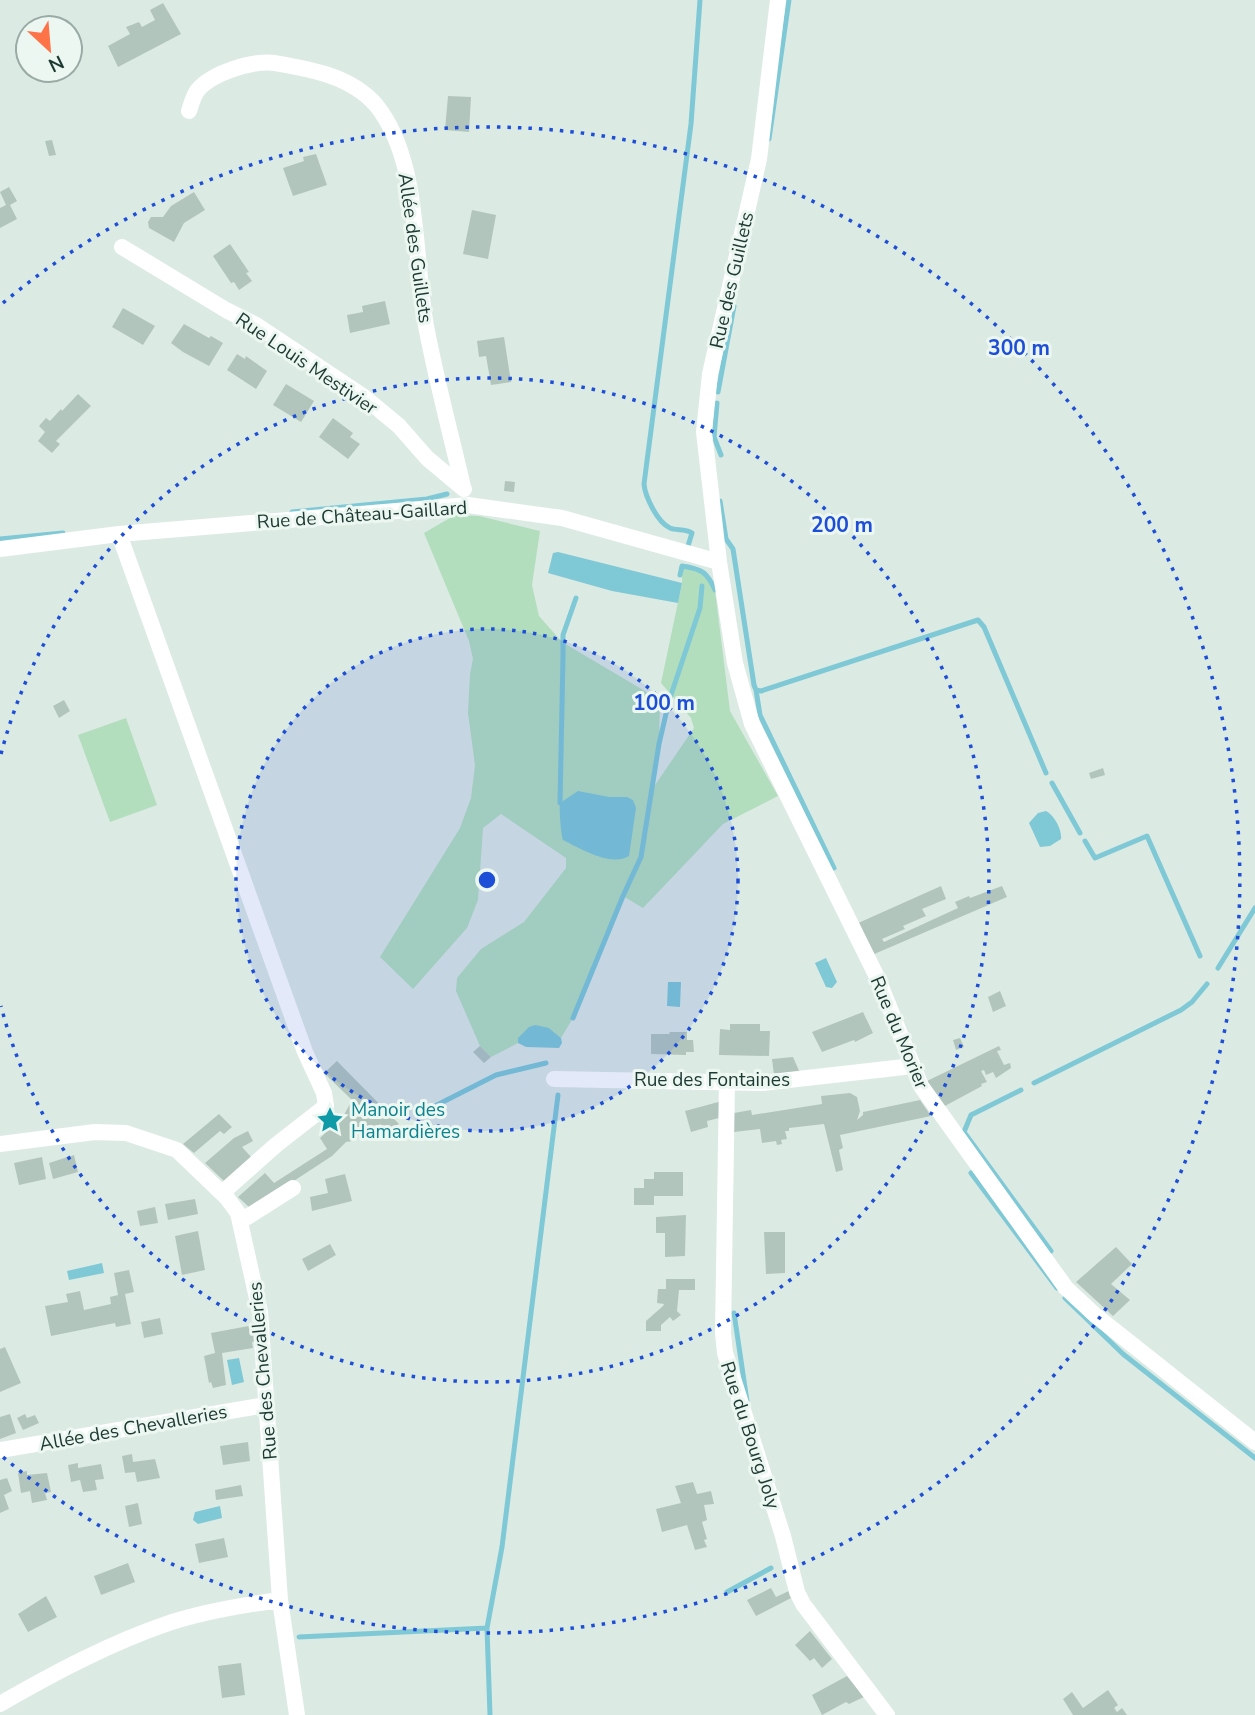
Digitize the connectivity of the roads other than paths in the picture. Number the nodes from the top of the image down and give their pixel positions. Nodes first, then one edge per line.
1 (778, 0) edge
2 (188, 111) dead end
3 (122, 247) dead end
4 (463, 487) junction
5 (468, 505) junction
6 (119, 534) junction
7 (0, 549) edge
8 (719, 562) junction
9 (913, 1066) junction
10 (554, 1079) dead end
11 (727, 1081) junction
12 (0, 1144) edge
13 (293, 1188) dead end
14 (222, 1193) junction
15 (241, 1221) junction
16 (265, 1405) junction
17 (1255, 1442) edge
18 (0, 1450) edge
19 (280, 1600) junction
20 (0, 1704) edge
21 (297, 1715) edge
22 (887, 1715) edge

1 - 8 street, Rue des Guillets
2 - 4 street, Allée des Guillets
3 - 4 street, Rue Louis Mestivier
4 - 5 street
5 - 6 street, Rue de Château-Gaillard
5 - 8 street, Rue de Château-Gaillard
6 - 7 street, Rue de Château-Gaillard
6 - 14 street
8 - 9 street, Rue du Morier
9 - 11 street, Rue des Fontaines
9 - 17 street, Rue du Morier
10 - 11 street, Rue des Fontaines
11 - 22 street, Rue du Bourg Joly
12 - 14 street, Rue des Chevalleries
13 - 15 street
14 - 15 street, Rue des Chevalleries
15 - 16 street, Rue des Chevalleries
16 - 18 street, Allée des Chevalleries
16 - 19 street, Rue des Chevalleries
19 - 20 street
19 - 21 street, Rue des Chevalleries

